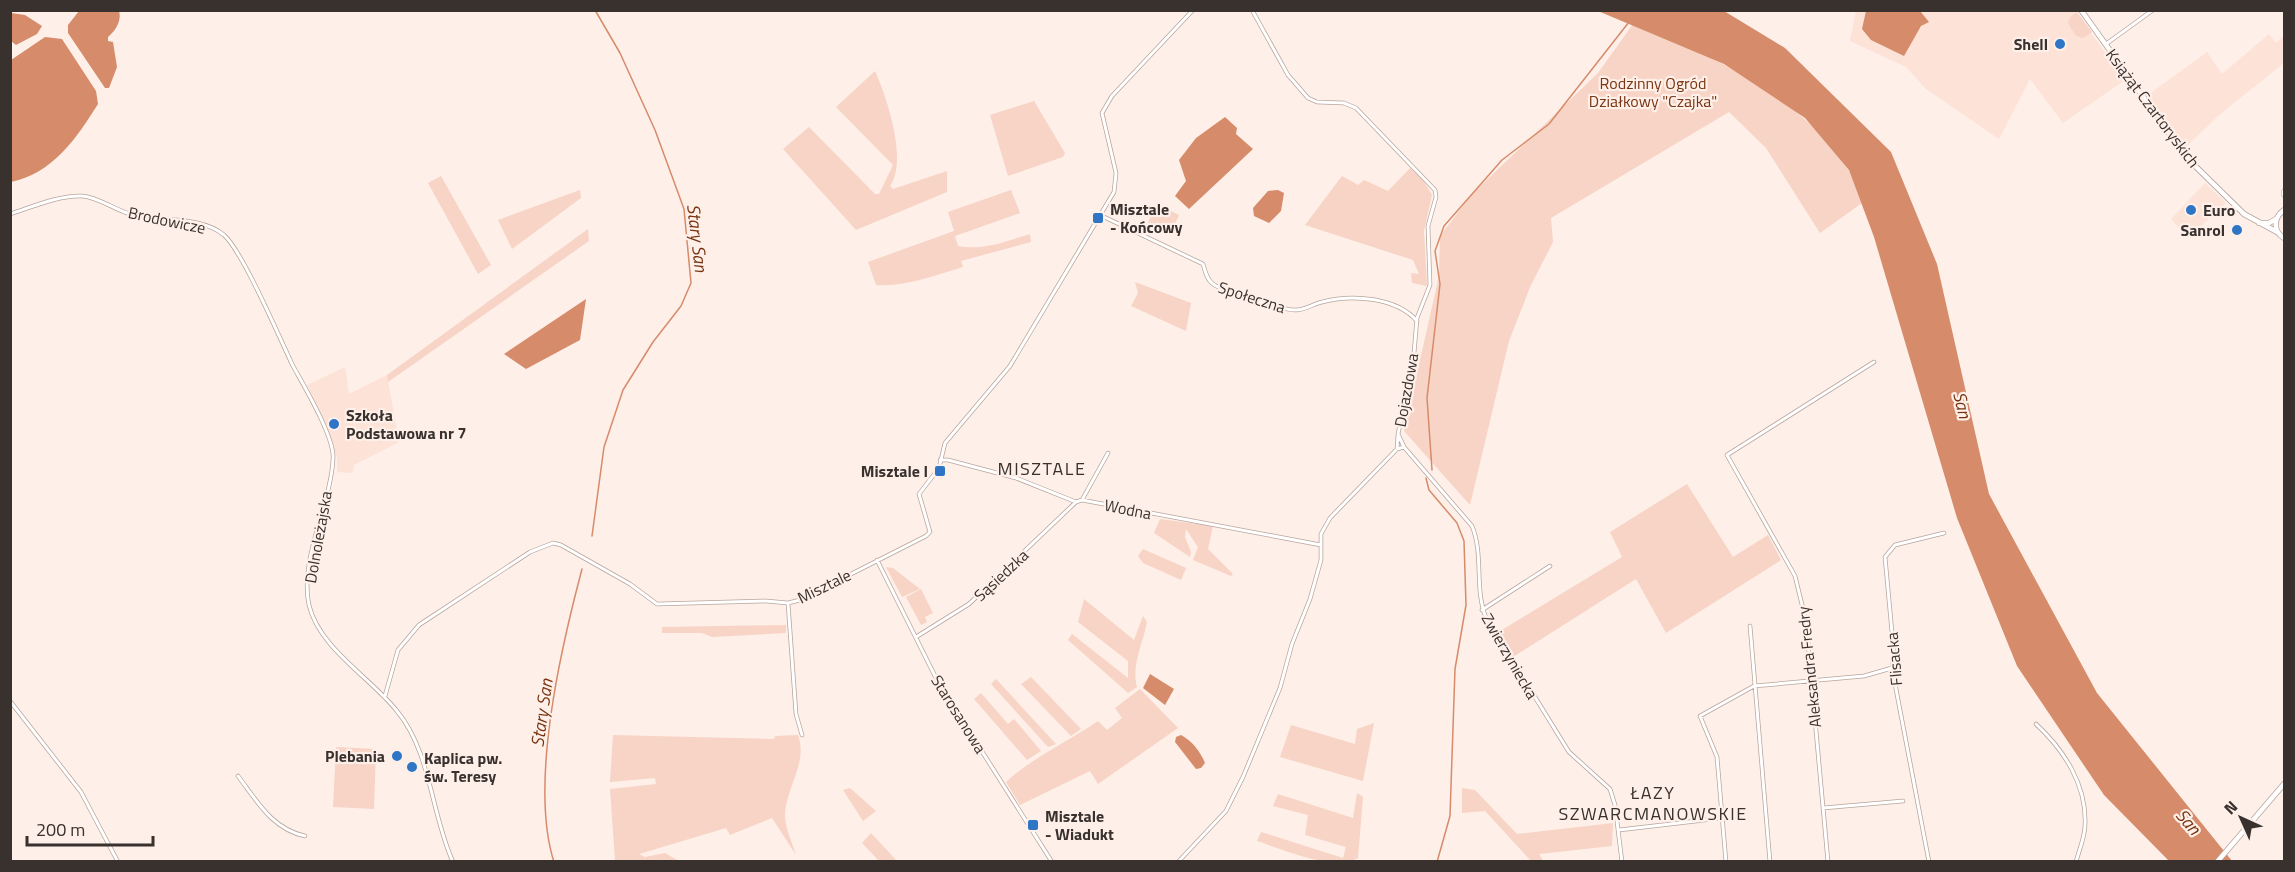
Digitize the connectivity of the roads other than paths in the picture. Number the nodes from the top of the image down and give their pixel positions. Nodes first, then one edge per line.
1 (1193, 10) edge
2 (1252, 10) edge
3 (2081, 10) edge
4 (2143, 10) edge
5 (2153, 10) edge
6 (2147, 15) junction
7 (2104, 45) junction
8 (2284, 210) edge
9 (10, 214) edge
10 (1102, 216) junction
11 (2276, 219) junction
12 (2259, 223) junction
13 (2277, 232) junction
14 (2284, 238) edge
15 (241, 262) joint
16 (1417, 321) junction
17 (1874, 362) dead end
18 (1398, 434) junction
19 (1404, 447) junction
20 (1397, 449) junction
21 (1108, 453) dead end
22 (940, 460) junction
23 (1082, 500) junction
24 (1076, 502) junction
25 (1944, 533) dead end
26 (1321, 545) junction
27 (877, 560) junction
28 (1550, 566) dead end
29 (788, 603) junction
30 (1482, 610) junction
31 (1750, 626) dead end
32 (916, 637) junction
33 (1892, 668) junction
34 (1812, 681) junction
35 (1754, 686) junction
36 (385, 696) junction
37 (10, 701) edge
38 (2036, 724) dead end
39 (802, 735) dead end
40 (238, 776) dead end
41 (2284, 784) edge
42 (1903, 801) dead end
43 (1823, 808) junction
44 (1722, 818) junction
45 (1619, 830) junction
46 (305, 836) dead end
47 (118, 861) edge
48 (453, 861) edge
49 (1052, 861) edge
50 (1178, 861) edge
51 (1622, 861) edge
52 (1726, 861) edge
53 (1770, 861) edge
54 (1828, 861) edge
55 (1929, 861) edge
56 (2075, 861) edge
57 (2217, 861) edge

1 - 10 street, Misztale
2 - 16 street, Dojazdowa
3 - 7 main road, Książąt Czartoryskich
4 - 6 street
5 - 6 street
6 - 7 street
7 - 12 main road, Książąt Czartoryskich
8 - 11 main road
9 - 15 street, Brodowicze
10 - 16 street, Społeczna
10 - 22 street, Misztale
11 - 12 main road
11 - 13 main road
12 - 13 main road, Książąt Czartoryskich
13 - 14 main road, Książąt Czartoryskich
15 - 36 street, Dolnoleżajska
16 - 18 street, Dojazdowa
17 - 34 street, Aleksandra Fredry
18 - 19 street, Dojazdowa
18 - 20 street
19 - 20 street, Dojazdowa
19 - 30 street, Zwierzyniecka
20 - 26 street, Dojazdowa
21 - 23 street
22 - 24 street
22 - 27 street, Misztale
23 - 24 street, Wodna
23 - 26 street, Wodna
24 - 32 street, Sąsiedzka
25 - 33 street, Flisacka
26 - 50 street, Dojazdowa
27 - 29 street, Misztale
27 - 32 street, Starosanowa
28 - 30 street
29 - 36 street, Misztale
29 - 39 street
30 - 45 street, Zwierzyniecka
31 - 35 street
32 - 49 street, Starosanowa
33 - 34 street
33 - 55 street, Flisacka
34 - 35 street
34 - 43 street, Aleksandra Fredry
35 - 44 street
35 - 53 street
36 - 48 street, Dolnoleżajska
37 - 47 street
38 - 56 street
40 - 46 street
41 - 57 main road
42 - 43 street
43 - 54 street, Aleksandra Fredry
44 - 45 street
44 - 52 street
45 - 51 street, Zwierzyniecka

